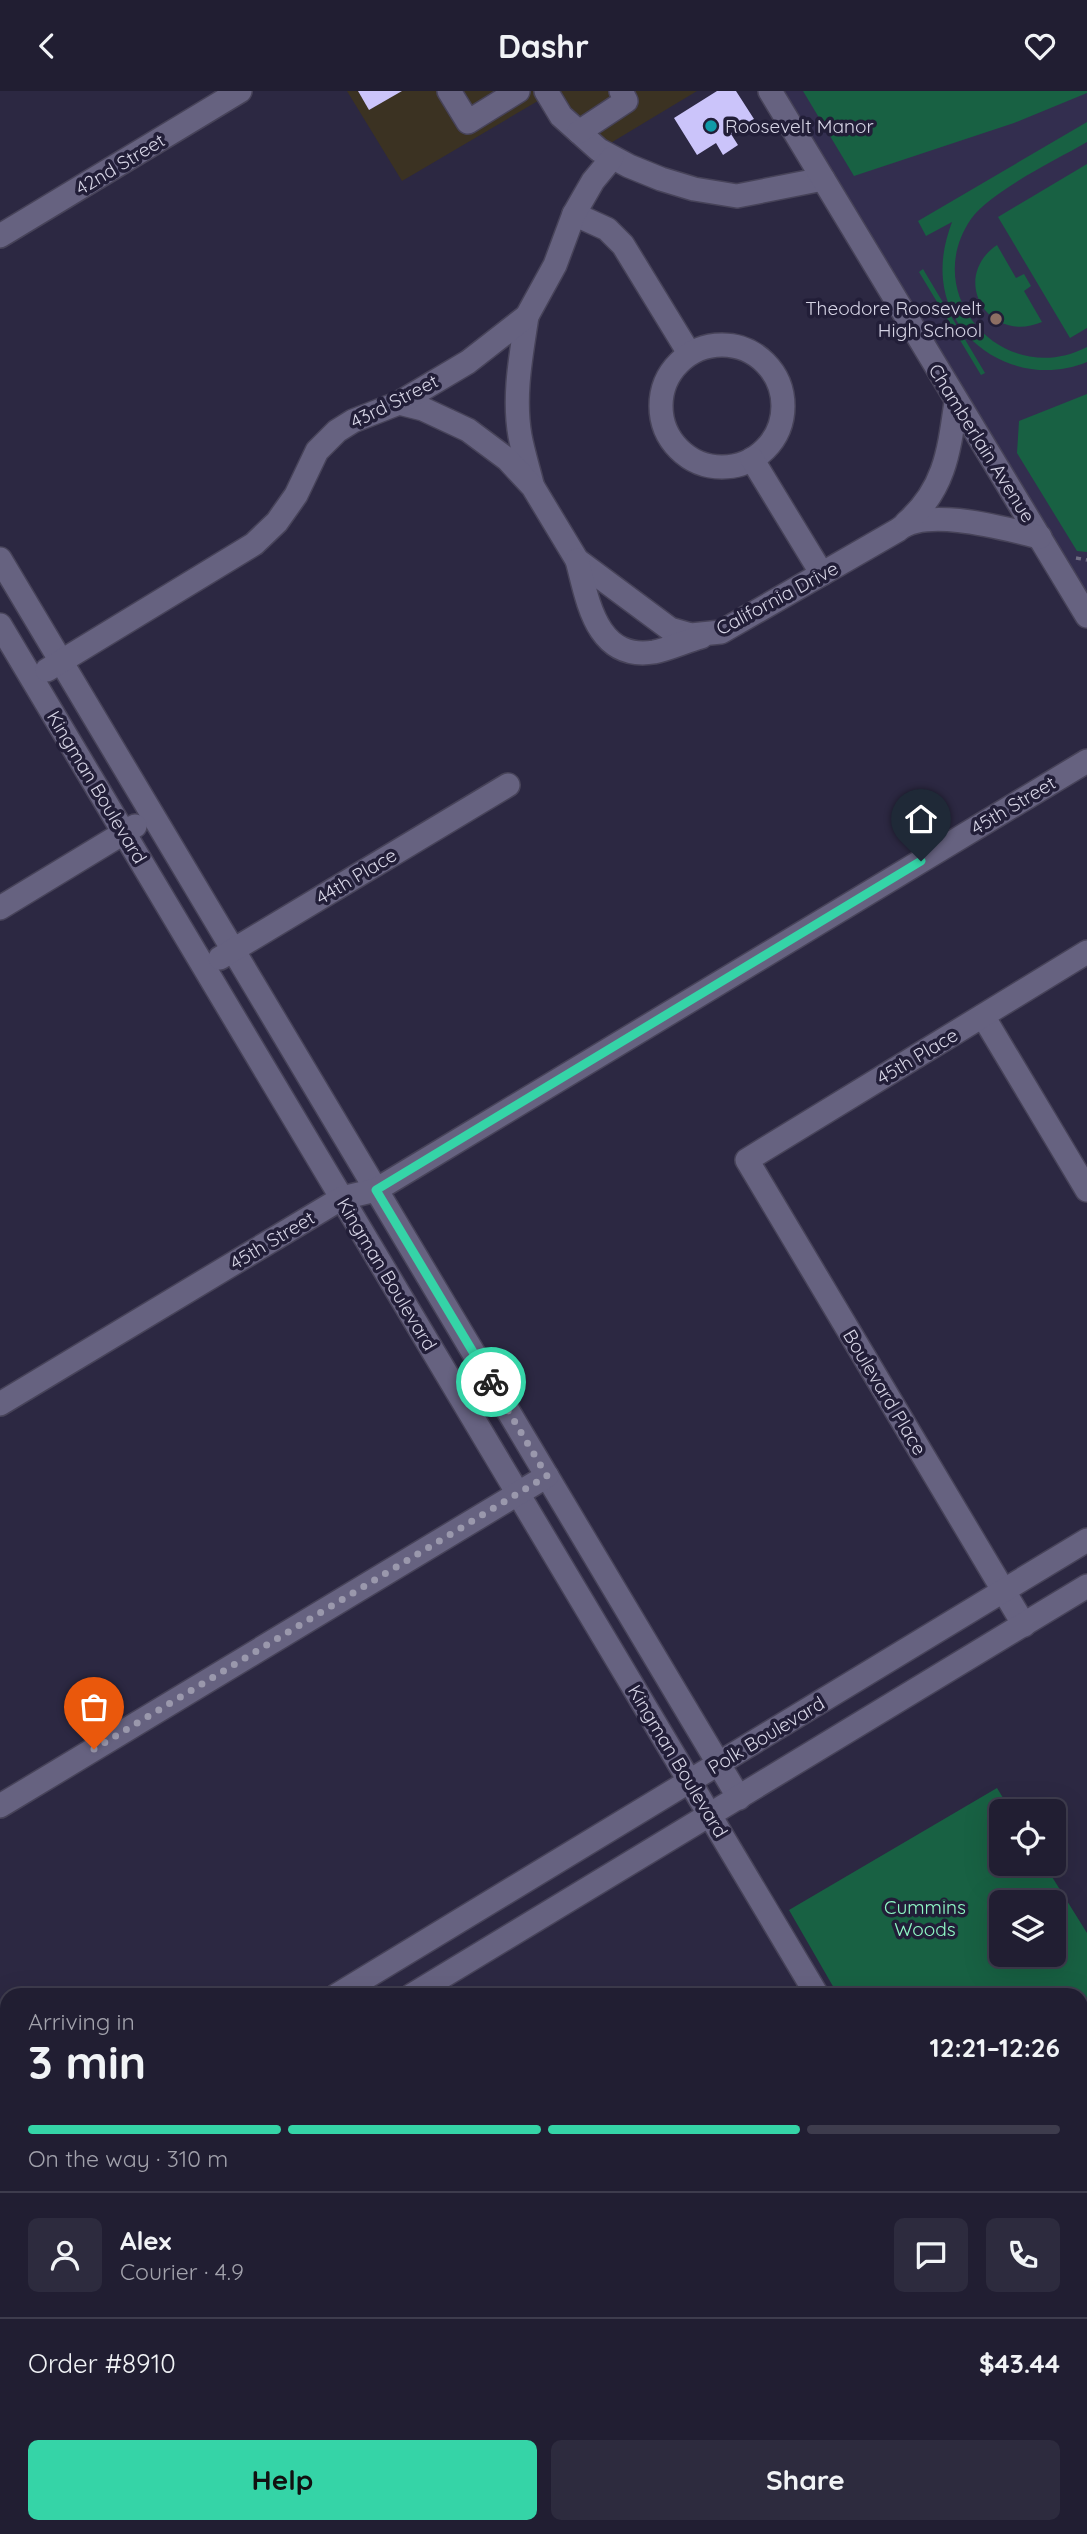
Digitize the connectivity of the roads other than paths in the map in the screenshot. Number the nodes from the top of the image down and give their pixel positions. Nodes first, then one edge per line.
1 (240, 91) edge
2 (449, 91) edge
3 (519, 91) edge
4 (546, 91) edge
5 (770, 91) edge
6 (630, 94) edge
7 (579, 132) junction
8 (612, 157) junction
9 (822, 179) junction
10 (574, 214) junction
11 (0, 236) edge
12 (527, 316) junction
13 (689, 353) junction
14 (956, 402) junction
15 (399, 403) junction
16 (752, 460) junction
17 (533, 487) junction
18 (906, 523) junction
19 (1040, 537) junction
20 (0, 559) edge
21 (577, 560) junction
22 (822, 574) junction
23 (1087, 616) edge
24 (0, 625) edge
25 (707, 635) junction
26 (61, 661) junction
27 (32, 679) junction
28 (1087, 761) edge
29 (508, 785) dead end
30 (153, 816) junction
31 (124, 833) junction
32 (0, 908) edge
33 (233, 950) junction
34 (1087, 952) edge
35 (205, 968) junction
36 (983, 1016) junction
37 (747, 1160) joint
38 (376, 1190) junction
39 (1087, 1190) edge
40 (342, 1198) junction
41 (0, 1403) edge
42 (547, 1476) junction
43 (518, 1493) junction
44 (1087, 1540) edge
45 (1059, 1557) junction
46 (1003, 1591) junction
47 (1084, 1593) edge
48 (1024, 1625) junction
49 (719, 1764) junction
50 (690, 1781) junction
51 (739, 1798) junction
52 (0, 1806) edge
53 (710, 1816) junction
54 (372, 1986) edge
55 (424, 1988) edge
56 (813, 1988) edge

1 - 11 street, 42nd Street
2 - 3 street
4 - 7 street
5 - 9 street, Chamberlain Avenue
6 - 7 street
7 - 8 street
8 - 9 street
8 - 10 street, 43rd Street
9 - 14 street, Chamberlain Avenue
10 - 12 street, 43rd Street
10 - 13 street
12 - 15 street, 43rd Street
12 - 17 street, California Drive
13 - 16 street
13 - 16 street
14 - 18 street, California Drive
14 - 19 street, Chamberlain Avenue
15 - 17 street, California Drive
15 - 26 street, 43rd Street
16 - 22 street
17 - 21 street, California Drive
18 - 19 street, California Drive
18 - 22 street, California Drive
19 - 23 street, Chamberlain Avenue
20 - 26 street, Kingman Boulevard
21 - 25 street, California Drive
21 - 25 street
22 - 25 street, California Drive
24 - 27 street, Kingman Boulevard
26 - 27 street, 43rd Street
26 - 30 street, Kingman Boulevard
27 - 31 street, Kingman Boulevard
28 - 38 street, 45th Street
29 - 33 street, 44th Place
30 - 31 street
30 - 33 street, Kingman Boulevard
31 - 32 street
31 - 35 street, Kingman Boulevard
33 - 35 street, 44th Place
33 - 38 street, Kingman Boulevard
34 - 36 street, 45th Place
35 - 40 street, Kingman Boulevard
36 - 37 street, 45th Place
36 - 39 street
37 - 46 street, Boulevard Place
38 - 40 street, 45th Street
38 - 42 street, Kingman Boulevard
40 - 41 street, 45th Street
40 - 43 street, Kingman Boulevard
42 - 43 street
42 - 49 street, Kingman Boulevard
43 - 50 street, Kingman Boulevard
43 - 52 street
44 - 45 street, Polk Boulevard
45 - 46 street, Polk Boulevard
45 - 47 street
46 - 48 street, Boulevard Place
46 - 49 street, Polk Boulevard
47 - 48 street, Polk Boulevard
48 - 51 street, Polk Boulevard
49 - 50 street, Polk Boulevard
49 - 51 street, Kingman Boulevard
50 - 53 street, Kingman Boulevard
50 - 54 street, Polk Boulevard
51 - 53 street, Polk Boulevard
53 - 55 street, Polk Boulevard
53 - 56 street, Kingman Boulevard

